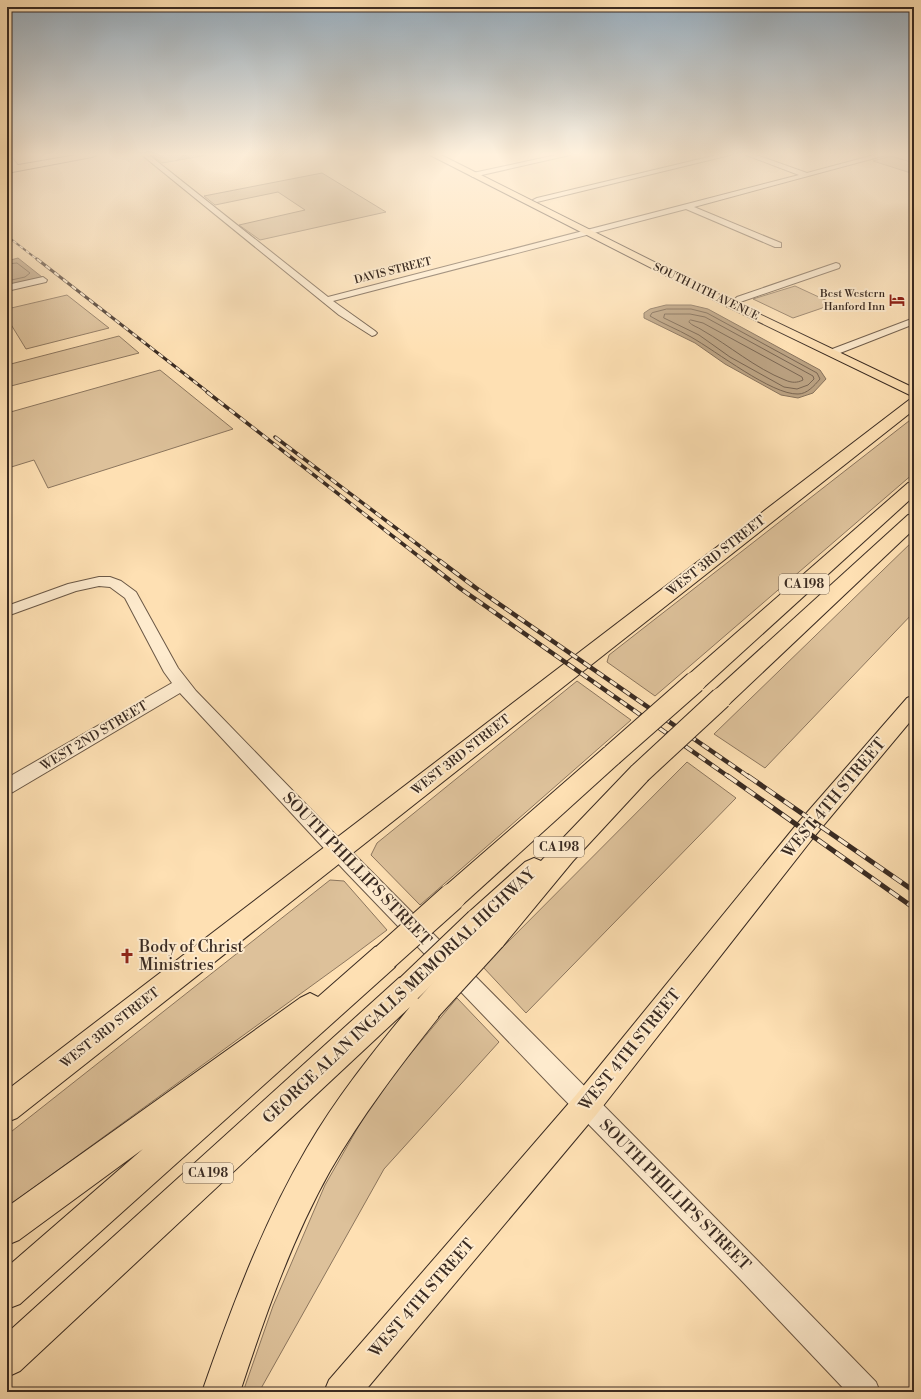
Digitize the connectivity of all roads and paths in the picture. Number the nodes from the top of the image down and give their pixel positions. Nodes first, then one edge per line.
1 (227, 220) edge
2 (564, 220) edge
3 (578, 220) edge
4 (634, 220) edge
5 (720, 220) edge
6 (598, 230) junction
7 (586, 232) junction
8 (778, 245) dead end
9 (836, 266) dead end
10 (43, 280) dead end
11 (7, 288) edge
12 (740, 299) junction
13 (327, 300) junction
14 (914, 321) edge
15 (372, 333) dead end
16 (836, 351) junction
17 (914, 381) edge
18 (914, 393) edge
19 (914, 403) edge
20 (914, 487) edge
21 (914, 519) edge
22 (7, 611) edge
23 (182, 684) junction
24 (914, 703) edge
25 (7, 787) edge
26 (338, 850) junction
27 (382, 960) junction
28 (418, 998) junction
29 (586, 1105) junction
30 (7, 1108) edge
31 (7, 1228) edge
32 (7, 1291) edge
33 (7, 1358) edge
34 (221, 1392) edge
35 (341, 1392) edge
36 (866, 1392) edge

1 - 13 street
2 - 7 main road, SOUTH 11TH AVENUE
3 - 6 main road, SOUTH 11TH AVENUE
4 - 6 street, DAVIS STREET
5 - 8 street
6 - 7 street, DAVIS STREET
6 - 12 main road, SOUTH 11TH AVENUE
7 - 13 street, DAVIS STREET
7 - 16 main road, SOUTH 11TH AVENUE
9 - 12 street
10 - 11 street
12 - 16 main road, SOUTH 11TH AVENUE
13 - 15 street
14 - 16 street
16 - 17 main road, SOUTH 11TH AVENUE
16 - 18 main road, SOUTH 11TH AVENUE
19 - 26 main road, WEST 3RD STREET
20 - 27 highway, CA 198, bridge
21 - 28 highway, CA 198, bridge
22 - 23 street, SOUTH PHILLIPS STREET
23 - 25 street, WEST 2ND STREET
23 - 26 street, SOUTH PHILLIPS STREET
24 - 29 main road, WEST 4TH STREET
26 - 29 street, SOUTH PHILLIPS STREET
26 - 30 main road, WEST 3RD STREET
27 - 31 highway
27 - 32 highway, CA 198
28 - 33 highway, GEORGE ALAN INGALLS MEMORIAL HIGHWAY / CA 198
28 - 34 highway
29 - 35 main road, WEST 4TH STREET
29 - 36 street, SOUTH PHILLIPS STREET

